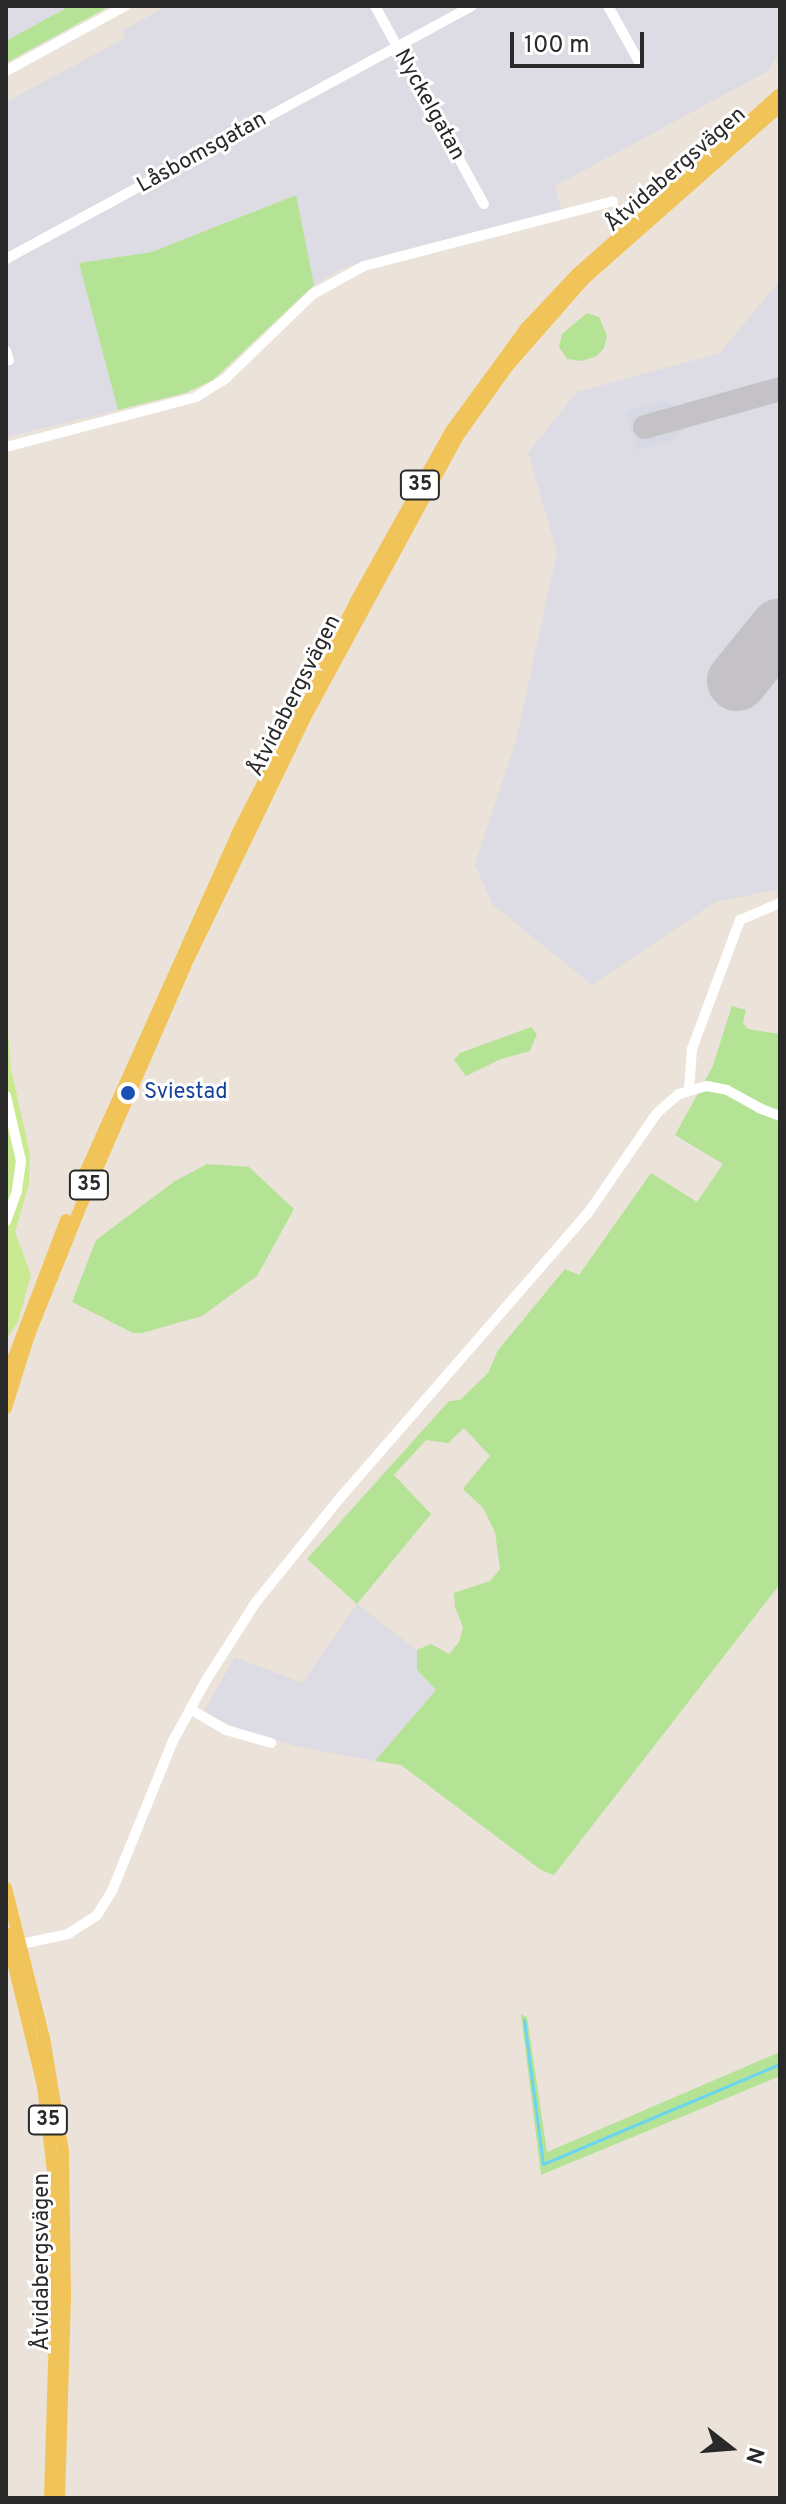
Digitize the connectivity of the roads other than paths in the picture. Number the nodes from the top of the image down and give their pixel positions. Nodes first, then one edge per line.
1 (125, 6) edge
2 (375, 6) edge
3 (472, 6) edge
4 (608, 6) edge
5 (397, 47) junction
6 (638, 60) dead end
7 (6, 71) edge
8 (780, 94) edge
9 (780, 106) edge
10 (613, 201) dead end
11 (484, 204) dead end
12 (6, 259) edge
13 (6, 447) edge
14 (780, 903) edge
15 (689, 1089) junction
16 (6, 1096) edge
17 (780, 1116) edge
18 (6, 1221) edge
19 (6, 1378) edge
20 (6, 1408) edge
21 (190, 1709) junction
22 (271, 1743) dead end
23 (6, 1888) edge
24 (6, 1933) edge
25 (12, 1946) edge
26 (50, 2498) edge
27 (59, 2498) edge

1 - 7 street
2 - 5 street, Nyckelgatan
3 - 5 street, Låsbomsgatan
4 - 6 street
5 - 11 street, Nyckelgatan
5 - 12 street, Låsbomsgatan
8 - 19 main road, Åtvidabergsvägen / 35
9 - 20 main road, Åtvidabergsvägen / 35
10 - 13 street
14 - 15 street
15 - 17 street
15 - 21 street
16 - 18 street
21 - 22 street
21 - 25 street
23 - 25 main road, Åtvidabergsvägen / 35
24 - 25 main road, Åtvidabergsvägen / 35
25 - 26 main road, Åtvidabergsvägen / 35
25 - 27 main road, Åtvidabergsvägen / 35

